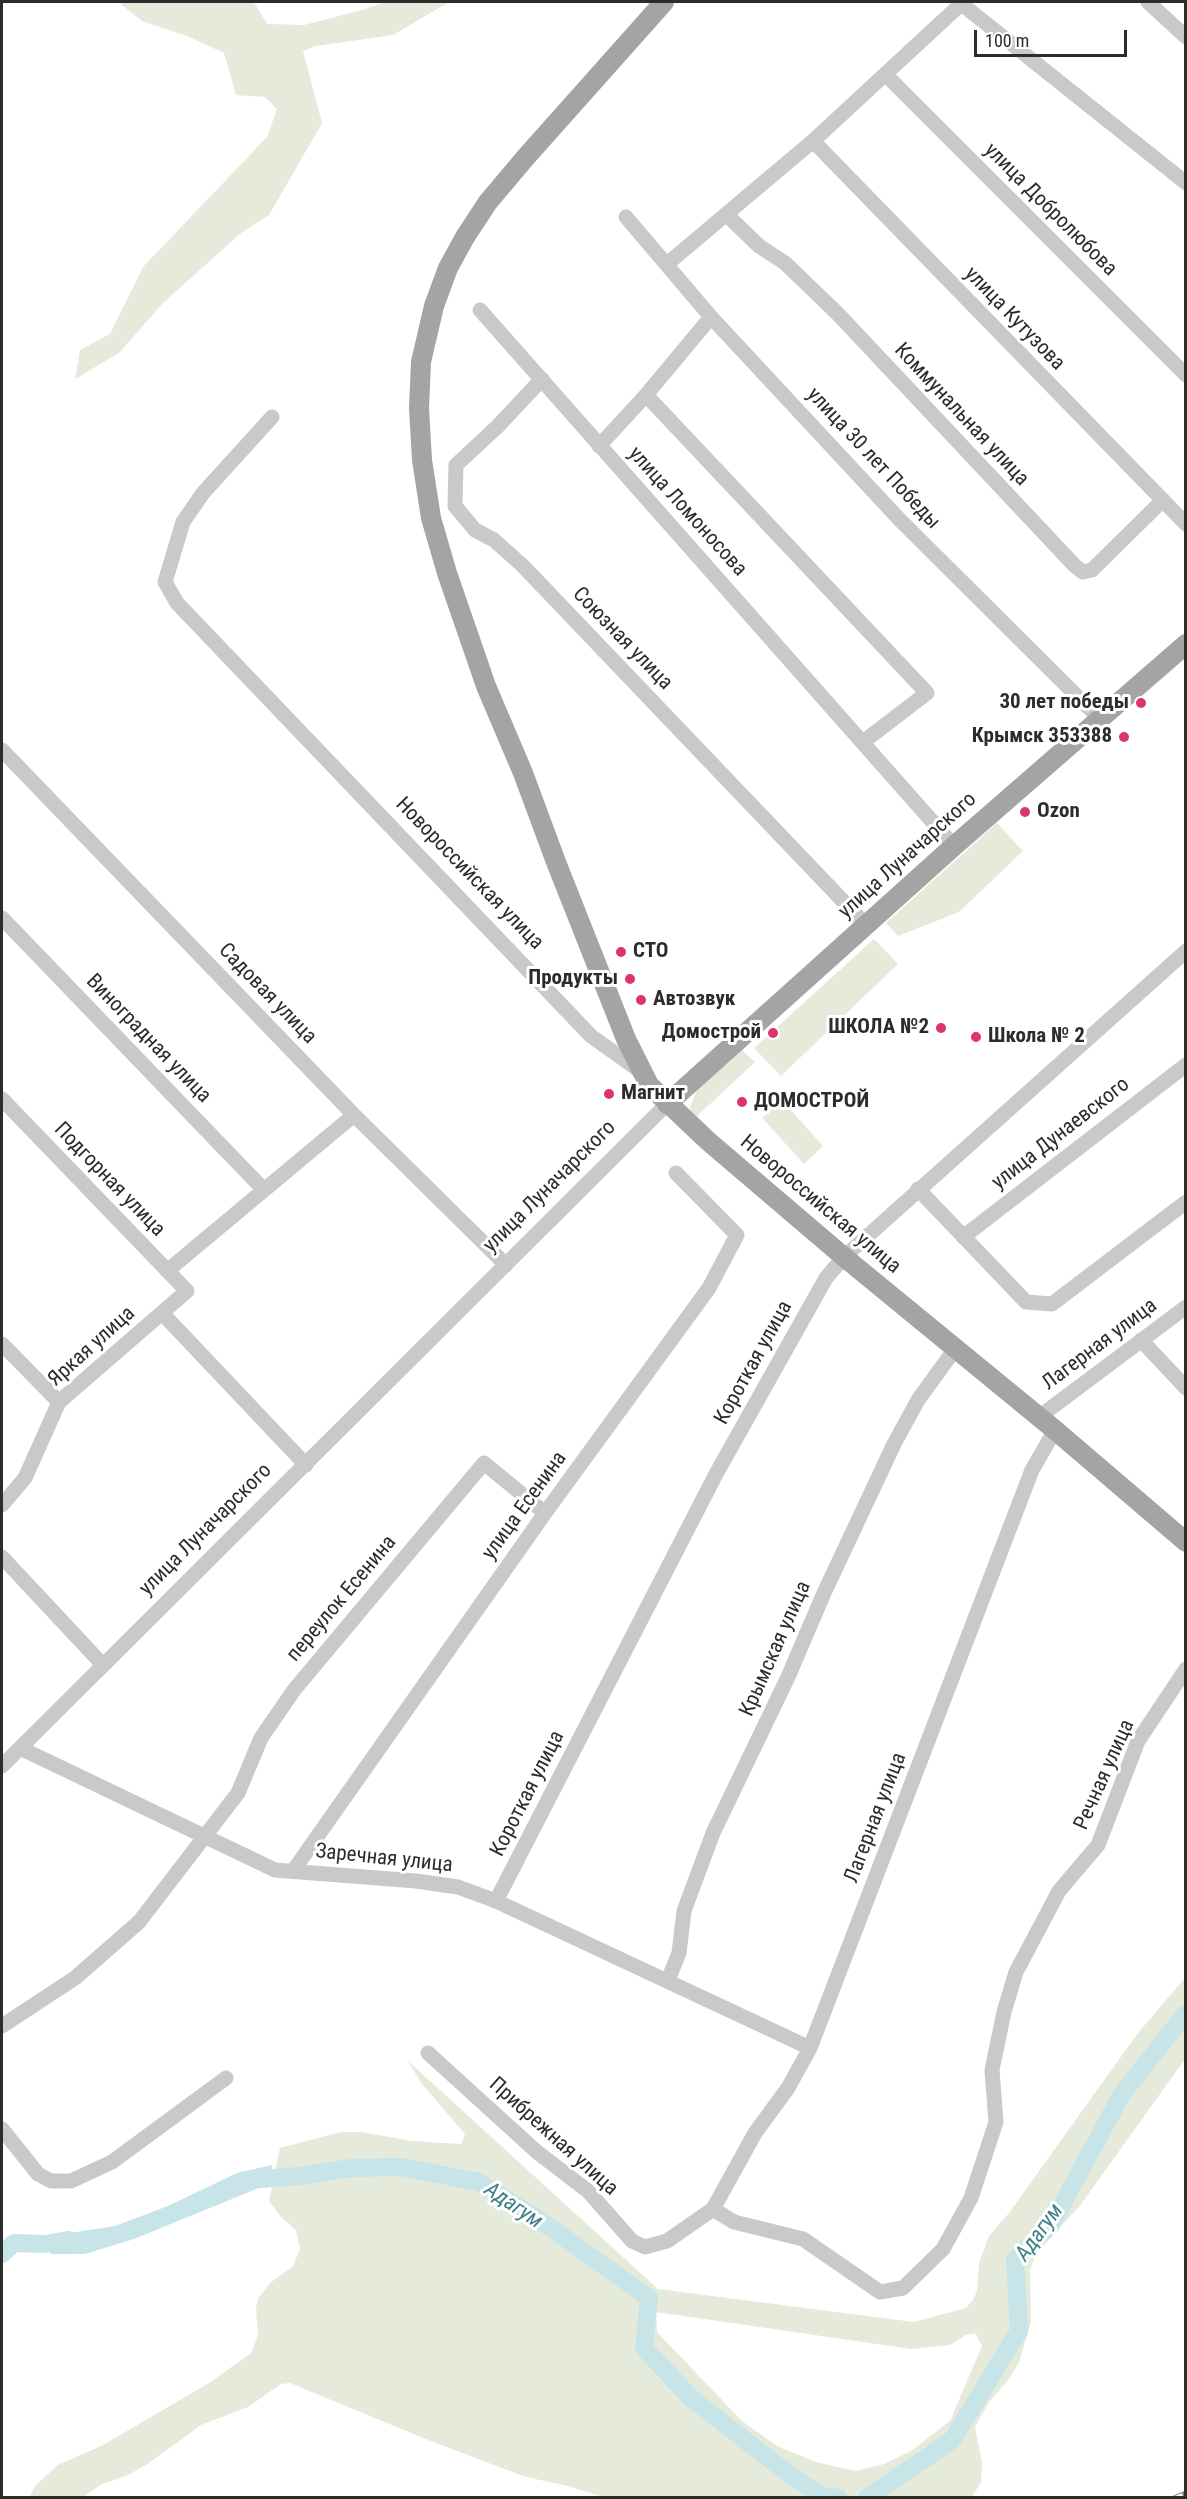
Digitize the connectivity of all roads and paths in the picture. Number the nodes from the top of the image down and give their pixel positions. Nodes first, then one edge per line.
1 (664, 2) edge
2 (1148, 2) edge
3 (960, 3) edge
4 (1185, 37) edge
5 (885, 75) junction
6 (813, 141) junction
7 (1185, 183) edge
8 (727, 215) junction
9 (627, 217) dead end
10 (667, 264) junction
11 (480, 310) dead end
12 (711, 317) junction
13 (1185, 375) edge
14 (542, 380) junction
15 (646, 395) junction
16 (272, 417) dead end
17 (599, 446) junction
18 (1163, 500) junction
19 (1185, 524) edge
20 (1185, 644) edge
21 (1100, 719) junction
22 (863, 742) junction
23 (2, 750) edge
24 (954, 846) junction
25 (2, 918) edge
26 (866, 925) junction
27 (1185, 951) edge
28 (1185, 1065) edge
29 (640, 1071) junction
30 (2, 1099) edge
31 (667, 1104) junction
32 (354, 1115) junction
33 (676, 1173) dead end
34 (918, 1189) junction
35 (264, 1190) junction
36 (1185, 1202) edge
37 (963, 1237) junction
38 (844, 1257) junction
39 (506, 1265) junction
40 (167, 1271) junction
41 (187, 1291) joint
42 (1185, 1307) edge
43 (162, 1313) junction
44 (1142, 1340) junction
45 (2, 1344) edge
46 (955, 1349) junction
47 (1185, 1388) edge
48 (59, 1402) junction
49 (1039, 1417) junction
50 (1055, 1430) junction
51 (306, 1465) junction
52 (2, 1505) edge
53 (545, 1513) junction
54 (1185, 1542) edge
55 (2, 1557) edge
56 (103, 1665) junction
57 (1185, 1669) edge
58 (20, 1748) junction
59 (2, 1766) edge
60 (204, 1837) junction
61 (293, 1871) junction
62 (496, 1901) junction
63 (668, 1980) junction
64 (2, 2026) edge
65 (810, 2048) junction
66 (428, 2053) dead end
67 (226, 2078) dead end
68 (2, 2129) edge
69 (713, 2210) junction

1 - 29 main road
2 - 4 street
3 - 5 street
3 - 7 street
5 - 6 street
5 - 13 street, улица Добролюбова
6 - 8 street
6 - 18 street, улица Кутузова
8 - 10 street
8 - 18 street, Коммунальная улица
9 - 10 street, улица 30 лет Победы
10 - 12 street, улица 30 лет Победы
11 - 14 street, улица Ломоносова
12 - 15 street
12 - 21 street, улица 30 лет Победы
14 - 17 street, улица Ломоносова
14 - 26 street, Союзная улица
15 - 17 street
15 - 22 street
16 - 29 street, Новороссийская улица
17 - 22 street, улица Ломоносова
18 - 19 street, улица Кутузова
20 - 21 main road, улица Луначарского
21 - 24 main road, улица Луначарского
22 - 24 street, улица Ломоносова
23 - 32 street, Садовая улица
24 - 26 main road, улица Луначарского
25 - 35 street, Виноградная улица
26 - 31 main road, улица Луначарского
27 - 34 street, Короткая улица
28 - 37 street, улица Дунаевского
29 - 31 main road, Новороссийская улица
30 - 40 street, Подгорная улица
31 - 38 main road, Новороссийская улица
31 - 39 street, улица Луначарского
32 - 35 street
32 - 39 street, Садовая улица
33 - 53 street, улица Есенина
34 - 37 street
34 - 38 street, Короткая улица
35 - 40 street
36 - 37 street
38 - 46 main road, Новороссийская улица
38 - 62 street, Короткая улица
39 - 51 street, улица Луначарского
40 - 41 street, Подгорная улица
41 - 43 street, Яркая улица
42 - 44 street, Лагерная улица
43 - 48 street, Яркая улица
43 - 51 street
44 - 47 street
44 - 49 street, Лагерная улица
45 - 48 street
46 - 49 main road, Новороссийская улица
46 - 63 street, Крымская улица
48 - 52 street, Яркая улица
49 - 50 main road, Новороссийская улица
50 - 54 main road, Новороссийская улица
50 - 65 street, Лагерная улица
51 - 56 street, улица Луначарского
53 - 60 street, переулок Есенина
53 - 61 street, улица Есенина
55 - 56 street
56 - 58 street, улица Луначарского
57 - 69 street, Речная улица
58 - 59 street, улица Луначарского
58 - 60 street, Заречная улица
60 - 61 street, Заречная улица
60 - 64 street
61 - 62 street, Заречная улица
62 - 63 street, Заречная улица
63 - 65 street, Заречная улица
65 - 69 street, Лагерная улица
66 - 69 street, Прибрежная улица
67 - 68 street

